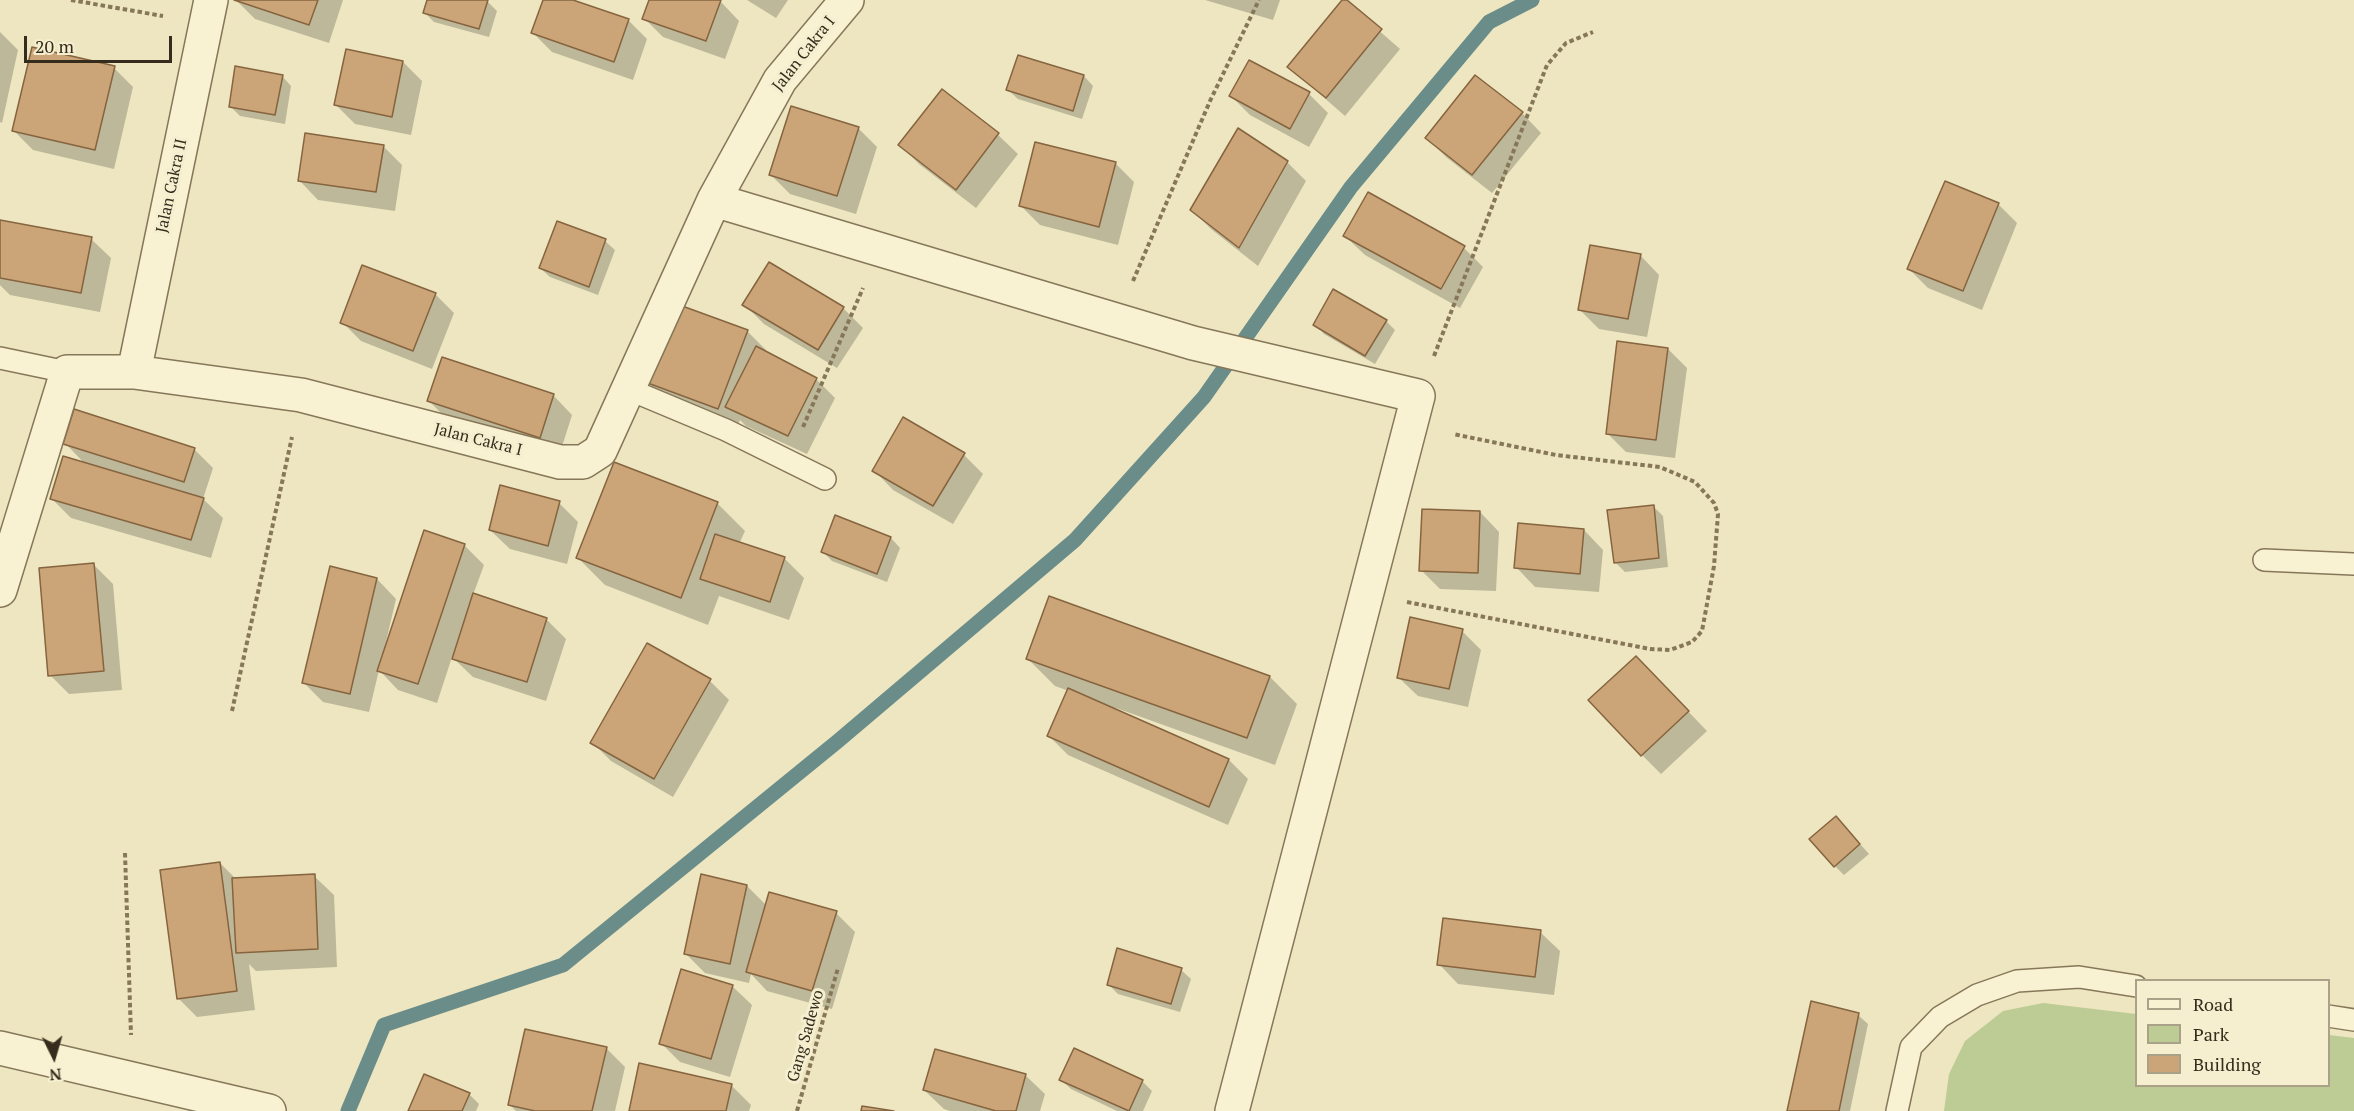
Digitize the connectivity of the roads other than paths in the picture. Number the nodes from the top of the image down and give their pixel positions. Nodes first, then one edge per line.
1 (848, 0) edge
2 (208, 12) edge
3 (714, 200) junction
4 (0, 358) edge
5 (67, 372) junction
6 (134, 372) junction
7 (628, 389) junction
8 (825, 479) dead end
9 (2265, 560) dead end
10 (2354, 564) edge
11 (0, 590) edge
12 (2135, 986) edge
13 (2330, 1016) edge
14 (2354, 1020) edge
15 (0, 1048) edge
16 (269, 1111) edge
17 (1232, 1111) edge
18 (1896, 1111) edge

1 - 3 street, Jalan Cakra I
2 - 6 street, Jalan Cakra II
3 - 7 street, Jalan Cakra I
3 - 17 street
4 - 5 lane
5 - 6 street, Jalan Cakra I
5 - 11 street
6 - 7 street, Jalan Cakra I
7 - 8 lane
9 - 10 lane
12 - 18 lane
13 - 14 lane
15 - 16 street

